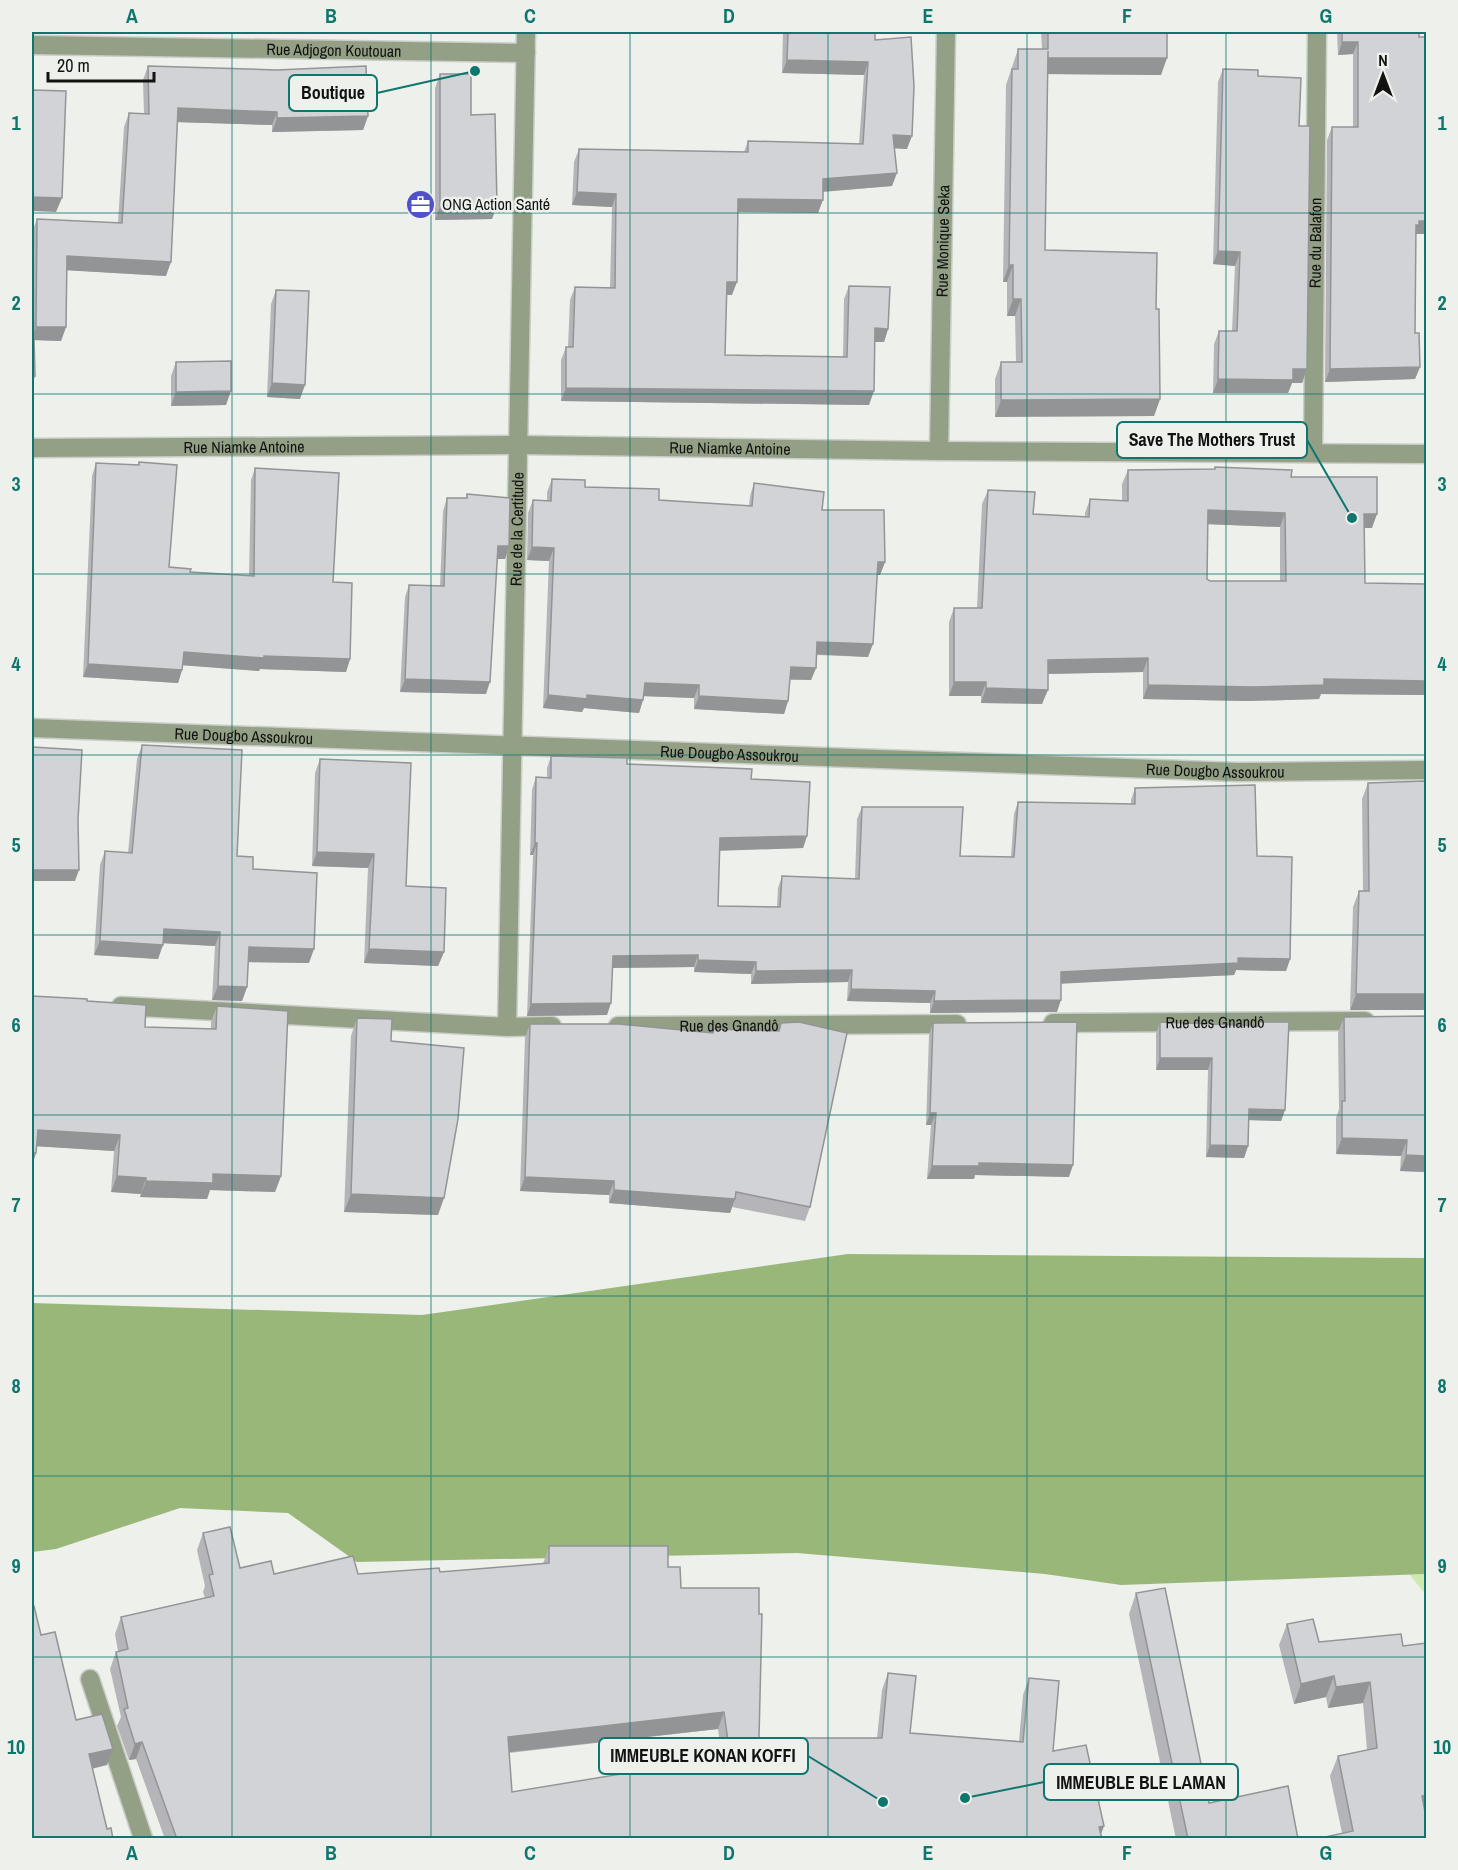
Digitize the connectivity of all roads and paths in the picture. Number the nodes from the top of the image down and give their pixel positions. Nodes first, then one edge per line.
1 (220, 32) edge
2 (526, 32) edge
3 (946, 32) edge
4 (1317, 32) edge
5 (32, 45) edge
6 (220, 50) junction
7 (526, 53) junction
8 (520, 445) junction
9 (32, 448) edge
10 (939, 451) junction
11 (1313, 453) junction
12 (1426, 454) edge
13 (32, 728) edge
14 (514, 746) junction
15 (1426, 770) edge
16 (103, 1005) edge
17 (1384, 1021) edge
18 (1040, 1023) edge
19 (969, 1024) edge
20 (566, 1026) edge
21 (602, 1026) edge
22 (507, 1027) junction
23 (90, 1679) dead end
24 (143, 1839) edge

1 - 6 street
2 - 7 street, Rue de la Certitude
3 - 10 street, Rue Monique Seka
4 - 11 street, Rue du Balafon
5 - 6 street, Rue Adjogon Koutouan
6 - 7 street, Rue Adjogon Koutouan
7 - 8 street, Rue de la Certitude
8 - 9 street, Rue Niamke Antoine
8 - 10 street, Rue Niamke Antoine
8 - 14 street, Rue de la Certitude
10 - 11 street, Rue Niamke Antoine
11 - 12 street, Rue Niamke Antoine
13 - 14 street, Rue Dougbo Assoukrou
14 - 15 street, Rue Dougbo Assoukrou
14 - 22 street, Rue de la Certitude
16 - 22 street
17 - 18 street, Rue des Gnandô
19 - 21 street, Rue des Gnandô
20 - 22 street
23 - 24 street

